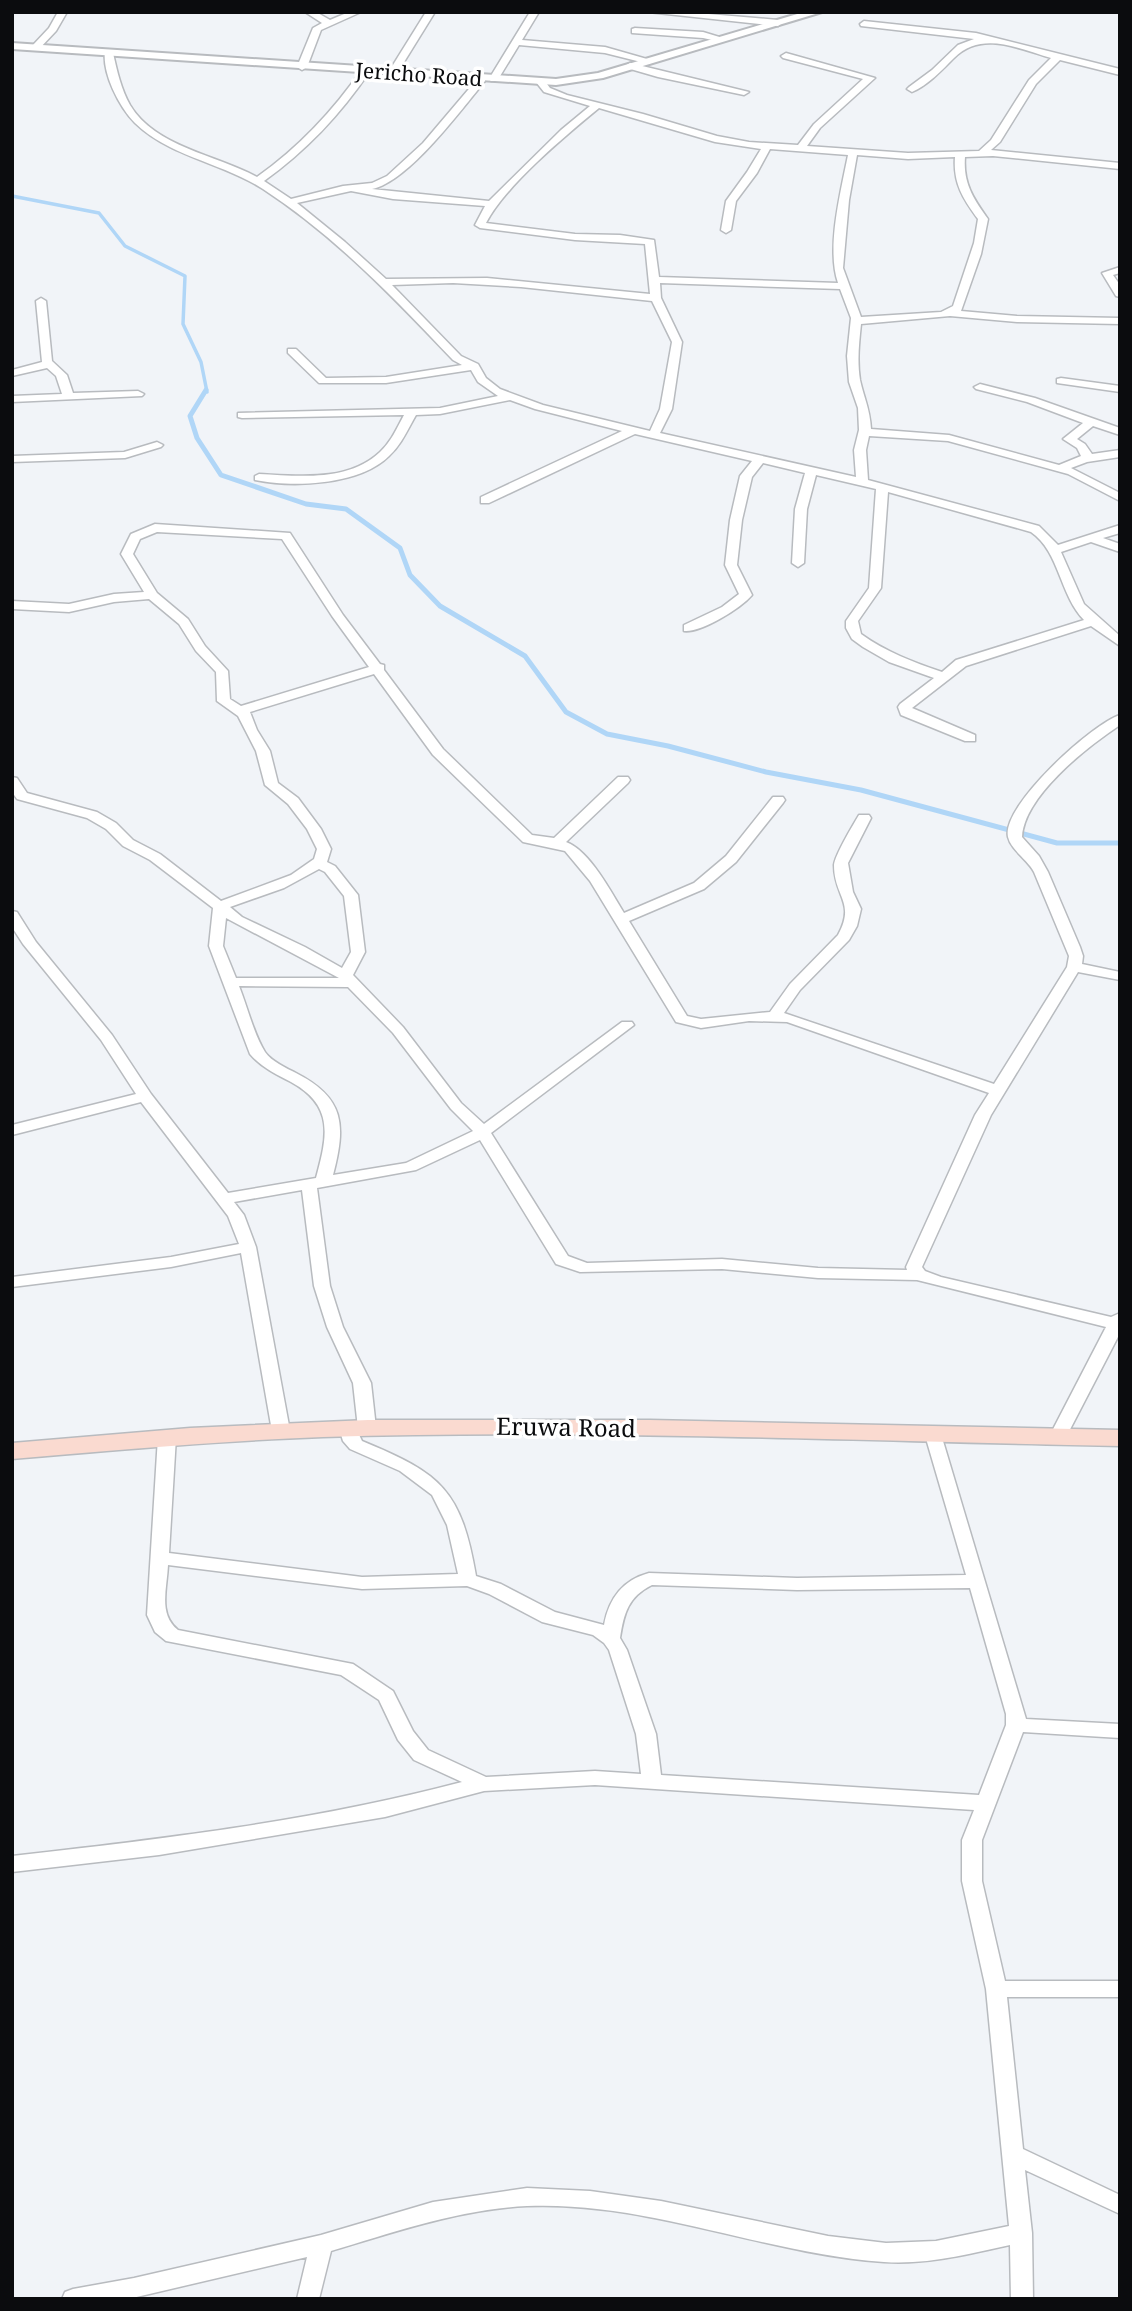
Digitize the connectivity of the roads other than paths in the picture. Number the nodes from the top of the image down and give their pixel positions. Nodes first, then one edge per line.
1 (63, 12) edge
2 (309, 12) edge
3 (357, 12) edge
4 (430, 12) edge
5 (535, 12) edge
6 (652, 12) edge
7 (817, 12) edge
8 (327, 22) junction
9 (778, 23) junction
10 (864, 24) dead end
11 (635, 31) dead end
12 (722, 39) junction
13 (988, 40) junction
14 (516, 42) junction
15 (12, 46) edge
16 (36, 47) junction
17 (108, 52) junction
18 (786, 55) dead end
19 (1057, 57) junction
20 (649, 61) junction
21 (630, 66) junction
22 (302, 67) junction
23 (365, 71) junction
24 (1120, 72) edge
25 (393, 73) junction
26 (488, 79) junction
27 (541, 82) junction
28 (912, 89) dead end
29 (744, 92) dead end
30 (597, 105) junction
31 (767, 146) junction
32 (801, 148) junction
33 (853, 152) junction
34 (982, 153) junction
35 (960, 154) junction
36 (1120, 166) edge
37 (258, 181) junction
38 (354, 189) junction
39 (290, 202) junction
40 (491, 204) junction
41 (726, 230) dead end
42 (1120, 270) edge
43 (655, 280) junction
44 (385, 282) junction
45 (845, 286) junction
46 (1120, 294) edge
47 (656, 298) junction
48 (41, 301) dead end
49 (952, 313) junction
50 (856, 321) junction
51 (1120, 321) edge
52 (292, 351) dead end
53 (49, 364) junction
54 (474, 366) junction
55 (12, 373) edge
56 (1061, 381) dead end
57 (980, 387) dead end
58 (1120, 389) edge
59 (138, 394) dead end
60 (69, 397) junction
61 (509, 397) junction
62 (12, 399) edge
63 (411, 412) junction
64 (242, 415) dead end
65 (1091, 422) junction
66 (632, 431) junction
67 (865, 432) junction
68 (1120, 432) edge
69 (653, 436) junction
70 (157, 445) dead end
71 (1120, 453) edge
72 (1088, 458) junction
73 (12, 459) edge
74 (759, 460) junction
75 (1061, 468) junction
76 (811, 471) junction
77 (259, 478) dead end
78 (862, 483) junction
79 (882, 487) junction
80 (1120, 498) edge
81 (485, 500) dead end
82 (1120, 529) edge
83 (1091, 538) junction
84 (1120, 548) edge
85 (1054, 551) junction
86 (798, 563) dead end
87 (152, 595) junction
88 (12, 605) edge
89 (1093, 621) junction
90 (688, 628) dead end
91 (1120, 642) edge
92 (379, 668) junction
93 (944, 677) junction
94 (244, 713) junction
95 (1120, 719) edge
96 (970, 738) dead end
97 (623, 780) dead end
98 (12, 781) edge
99 (778, 800) dead end
100 (864, 818) dead end
101 (557, 843) junction
102 (319, 864) junction
103 (220, 906) junction
104 (12, 915) edge
105 (620, 920) junction
106 (1074, 967) junction
107 (1120, 976) edge
108 (349, 979) junction
109 (230, 982) junction
110 (775, 1015) junction
111 (627, 1025) dead end
112 (998, 1091) junction
113 (145, 1096) junction
114 (12, 1130) edge
115 (484, 1132) junction
116 (316, 1183) junction
117 (225, 1199) junction
118 (248, 1247) junction
119 (919, 1275) junction
120 (12, 1282) edge
121 (1118, 1320) edge
122 (357, 1428) junction
123 (281, 1431) junction
124 (934, 1435) junction
125 (167, 1437) junction
126 (1058, 1437) junction
127 (1120, 1438) edge
128 (12, 1451) edge
129 (160, 1558) junction
130 (468, 1580) junction
131 (977, 1581) junction
132 (611, 1638) junction
133 (1016, 1725) junction
134 (1120, 1731) edge
135 (652, 1782) junction
136 (484, 1784) junction
137 (984, 1803) junction
138 (12, 1864) edge
139 (996, 1989) junction
140 (1120, 1989) edge
141 (1013, 2154) junction
142 (1120, 2205) edge
143 (1021, 2233) junction
144 (321, 2244) junction
145 (74, 2299) edge
146 (308, 2299) edge
147 (1022, 2299) edge

1 - 16 street
2 - 8 street
3 - 8 street
4 - 25 street
5 - 14 street
6 - 9 street
7 - 9 street, Jericho Road
8 - 22 street
9 - 12 street, Jericho Road
10 - 13 street
11 - 12 street
12 - 20 street, Jericho Road
13 - 19 street
13 - 28 street
14 - 20 street
14 - 26 street
15 - 16 street, Jericho Road
16 - 17 street, Jericho Road
17 - 22 street, Jericho Road
17 - 37 street
18 - 32 street
19 - 24 street
19 - 34 street
20 - 21 street, Jericho Road
21 - 27 street, Jericho Road
21 - 29 street
22 - 23 street, Jericho Road
23 - 25 street, Jericho Road
23 - 37 street
25 - 26 street, Jericho Road
26 - 27 street, Jericho Road
26 - 38 street
27 - 30 street
30 - 31 street
30 - 40 street
31 - 32 street
31 - 41 street
32 - 33 street
33 - 35 street
33 - 45 street
34 - 35 street
34 - 36 street
35 - 49 street
37 - 39 street
38 - 39 street
38 - 40 street
39 - 44 street
40 - 43 street
42 - 46 street
43 - 45 street
43 - 47 street
44 - 47 street
44 - 54 street
45 - 50 street
47 - 69 street
48 - 53 street
49 - 50 street
49 - 51 street
50 - 67 street
52 - 54 street
53 - 55 street
53 - 60 street
54 - 61 street
56 - 58 street
57 - 65 street
59 - 60 street
60 - 62 street
61 - 63 street
61 - 66 street
63 - 64 street
63 - 77 street
65 - 68 street
65 - 72 street
66 - 69 street
66 - 81 street
67 - 75 street
67 - 78 street
69 - 74 street
70 - 73 street
71 - 72 street
72 - 75 street
74 - 76 street
74 - 90 street
75 - 80 street
76 - 78 street
76 - 86 street
78 - 79 street
79 - 85 street
79 - 93 street
82 - 83 street
83 - 84 street
83 - 85 street
85 - 89 street
87 - 88 street
87 - 92 street
87 - 94 street
89 - 91 street
89 - 93 street
92 - 94 street
92 - 101 street
93 - 96 street
94 - 102 street
95 - 106 street
97 - 101 street
98 - 103 street
99 - 105 street
100 - 110 street
101 - 105 street
102 - 103 street
102 - 108 street
103 - 108 street
103 - 109 street
104 - 113 street
105 - 110 street
106 - 107 street
106 - 112 street
108 - 109 street
108 - 115 street
109 - 116 street
110 - 112 street
111 - 115 street
112 - 119 street
113 - 114 street
113 - 117 street
115 - 116 street
115 - 119 street
116 - 117 street
116 - 122 street
117 - 118 street
118 - 120 street
118 - 123 street
119 - 121 street
121 - 126 street
122 - 123 main road, Eruwa Road
122 - 124 main road, Eruwa Road
122 - 130 street
123 - 125 main road, Eruwa Road
124 - 126 main road, Eruwa Road
124 - 131 street
125 - 128 main road, Eruwa Road
125 - 129 street
126 - 127 main road, Eruwa Road
129 - 130 street
129 - 136 street
130 - 132 street
131 - 132 street
131 - 133 street
132 - 135 street
133 - 134 street
133 - 137 street
135 - 136 street
135 - 137 street
136 - 138 street
137 - 139 street
139 - 140 street
139 - 141 street
141 - 142 street
141 - 143 street
143 - 144 street
143 - 147 street
144 - 145 street
144 - 146 street

